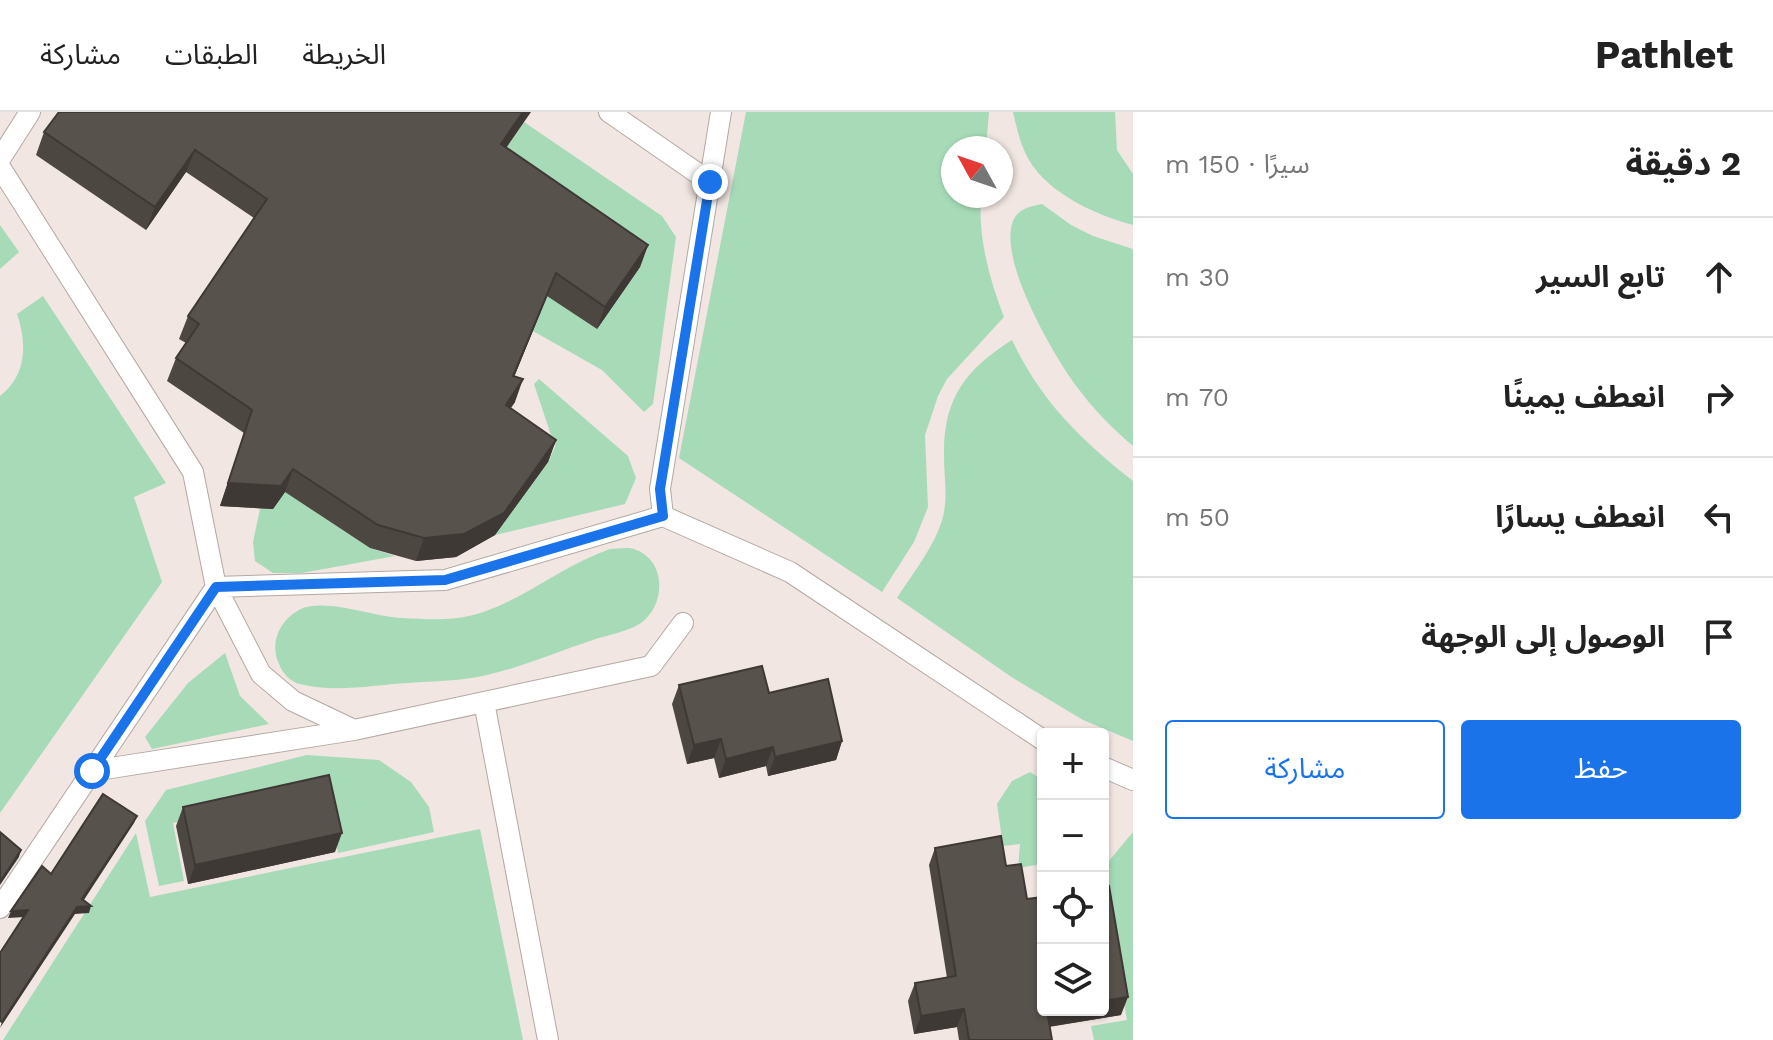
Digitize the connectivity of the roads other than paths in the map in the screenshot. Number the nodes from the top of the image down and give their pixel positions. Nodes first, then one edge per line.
1 (30, 112) edge
2 (609, 112) edge
3 (721, 112) edge
4 (0, 159) edge
5 (0, 167) edge
6 (710, 182) junction
7 (663, 516) junction
8 (216, 587) junction
9 (683, 623) dead end
10 (484, 702) junction
11 (354, 730) junction
12 (1037, 736) edge
13 (1109, 770) edge
14 (92, 771) junction
15 (1133, 780) edge
16 (0, 908) edge
17 (548, 1040) edge

1 - 4 lane
2 - 6 lane
3 - 6 lane
5 - 8 lane
6 - 7 lane
7 - 8 lane
7 - 12 lane
8 - 11 lane
8 - 14 lane
9 - 10 lane
10 - 11 lane
10 - 17 lane
11 - 14 lane
13 - 15 lane
14 - 16 lane

